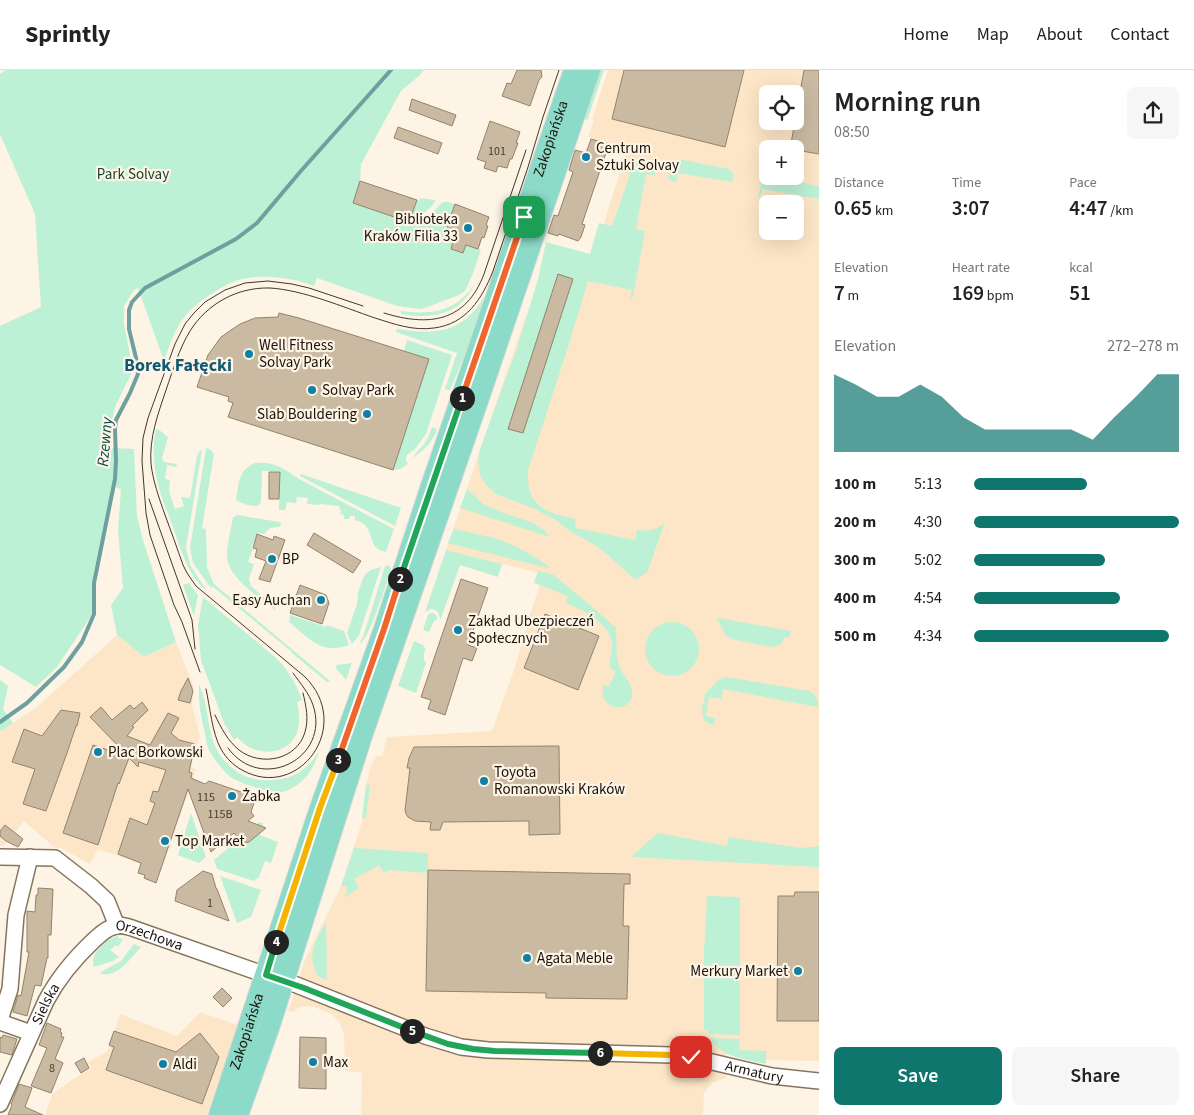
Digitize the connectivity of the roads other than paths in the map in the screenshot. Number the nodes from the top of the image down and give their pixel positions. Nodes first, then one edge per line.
1 (574, 70) edge
2 (590, 70) edge
3 (440, 485) junction
4 (0, 857) edge
5 (30, 857) junction
6 (117, 926) junction
7 (275, 977) junction
8 (0, 1021) edge
9 (32, 1033) junction
10 (819, 1081) edge
11 (0, 1104) edge
12 (219, 1115) edge
13 (238, 1115) edge

1 - 3 main road, Zakopiańska
2 - 3 main road, Zakopiańska
3 - 7 main road, Zakopiańska
4 - 5 street, Orzechowa
5 - 6 street, Orzechowa
5 - 8 street
6 - 7 street, Orzechowa
6 - 9 street, Sielska
7 - 10 street, Armatury
7 - 12 main road, Zakopiańska
7 - 13 main road, Zakopiańska
8 - 9 street
9 - 11 street, Sielska

